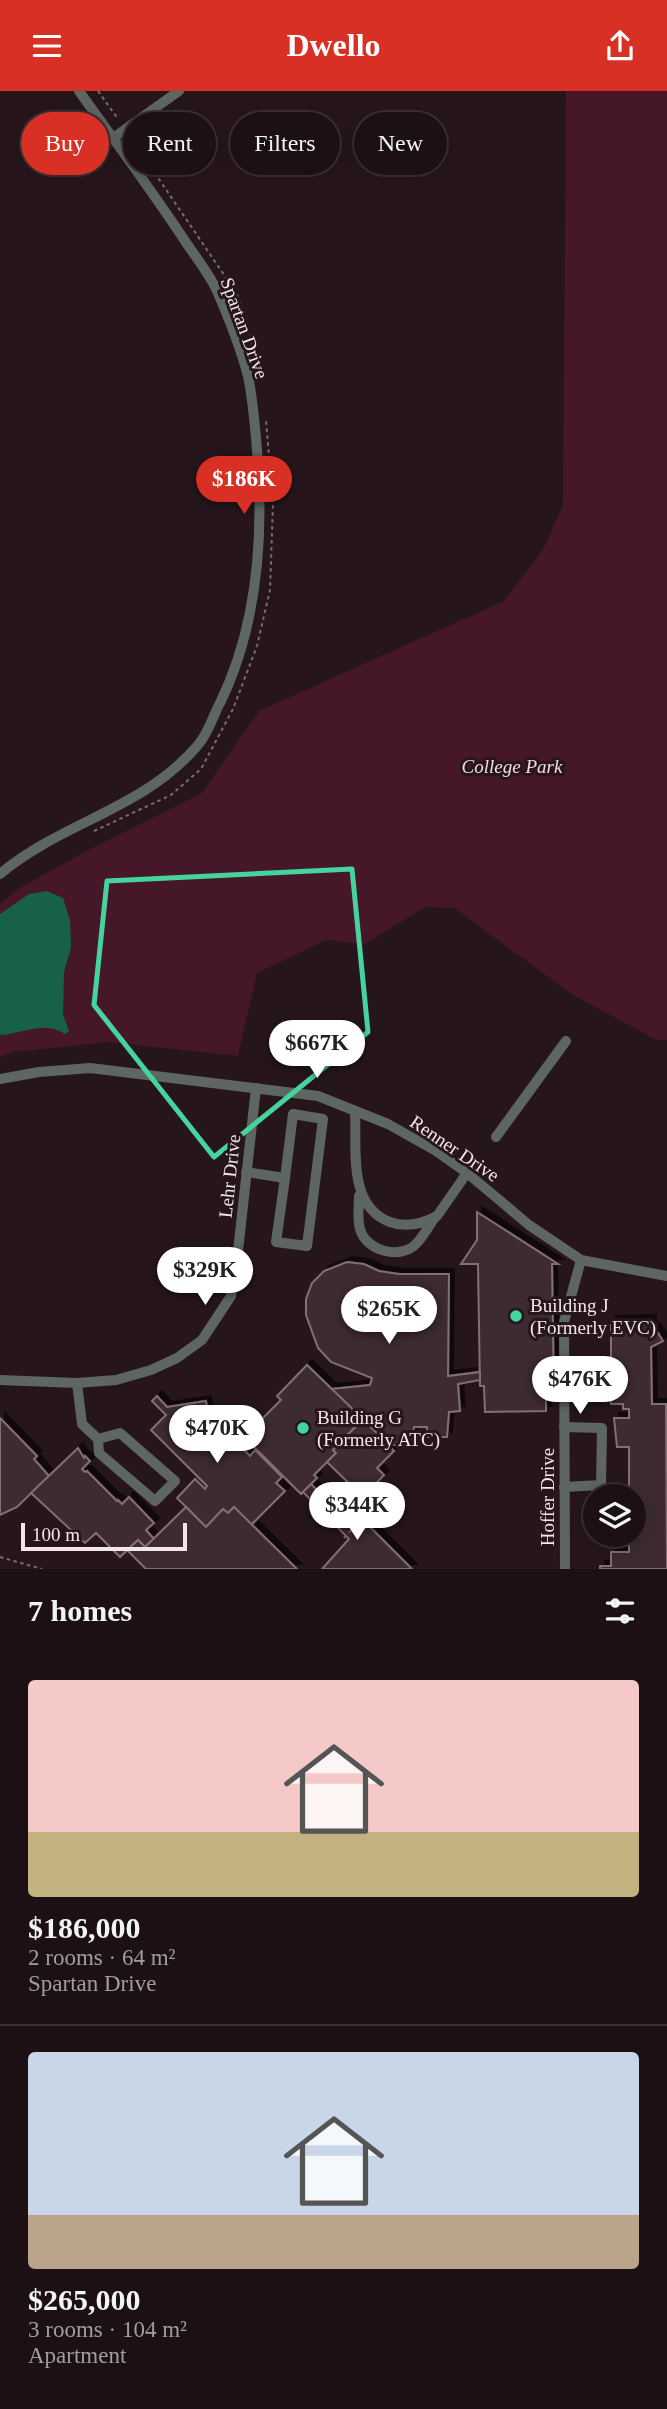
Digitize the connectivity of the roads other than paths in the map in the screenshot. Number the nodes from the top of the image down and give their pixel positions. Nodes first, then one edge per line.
1 (79, 91) edge
2 (176, 92) edge
3 (113, 138) junction
4 (0, 874) edge
5 (566, 1041) dead end
6 (0, 1079) edge
7 (256, 1088) junction
8 (355, 1111) junction
9 (496, 1137) dead end
10 (246, 1172) junction
11 (467, 1173) junction
12 (285, 1178) junction
13 (359, 1189) junction
14 (437, 1216) junction
15 (581, 1260) junction
16 (667, 1276) edge
17 (0, 1380) edge
18 (77, 1383) junction
19 (564, 1427) junction
20 (98, 1439) junction
21 (564, 1487) junction
22 (565, 1569) edge

1 - 3 street, Spartan Drive
2 - 3 street
3 - 4 street, Spartan Drive
5 - 9 street
6 - 7 street, Renner Drive
7 - 8 street, Renner Drive
7 - 10 street, Lehr Drive
8 - 11 street, Renner Drive
8 - 13 street
10 - 12 street
10 - 18 street, Lehr Drive
11 - 14 street
11 - 15 street, Renner Drive
12 - 12 street
13 - 14 street
13 - 14 street
15 - 16 street, Renner Drive
15 - 19 street, Hoffer Drive
17 - 18 street, Lehr Drive
18 - 20 street
19 - 21 street, Hoffer Drive
19 - 21 street
20 - 20 street
21 - 22 street, Hoffer Drive

